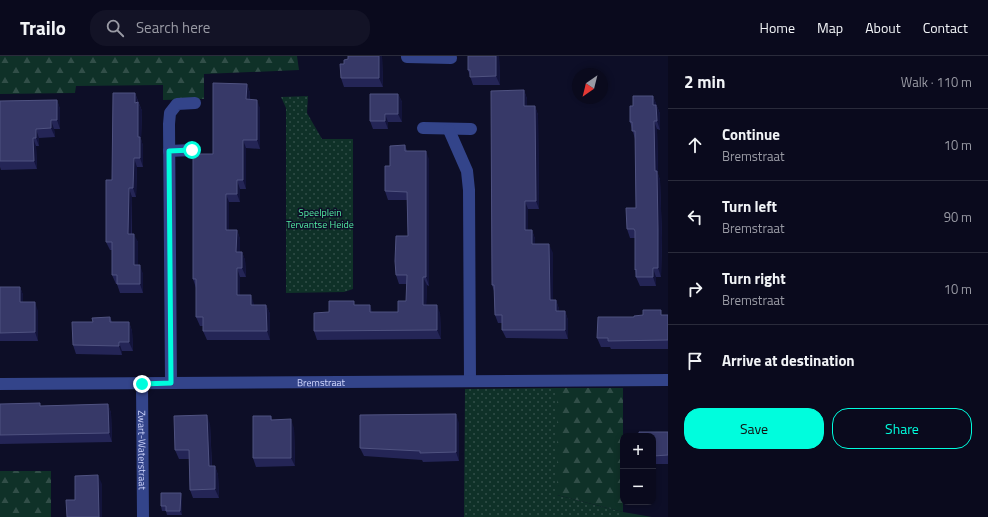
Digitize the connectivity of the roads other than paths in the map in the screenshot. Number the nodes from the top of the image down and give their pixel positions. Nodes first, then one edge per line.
1 (407, 57) dead end
2 (425, 57) edge
3 (451, 58) dead end
4 (195, 103) dead end
5 (423, 128) dead end
6 (471, 129) dead end
7 (449, 130) junction
8 (192, 150) dead end
9 (169, 151) junction
10 (668, 380) edge
11 (470, 381) junction
12 (171, 383) junction
13 (0, 384) edge
14 (142, 384) junction
15 (143, 517) edge

1 - 2 street
2 - 3 street
4 - 9 street
5 - 7 street
6 - 7 street
7 - 11 street
8 - 9 street
9 - 12 street
10 - 11 street, Bremstraat
11 - 12 street, Bremstraat
12 - 14 street, Bremstraat
13 - 14 street, Bremstraat
14 - 15 street, Zwart-Waterstraat

